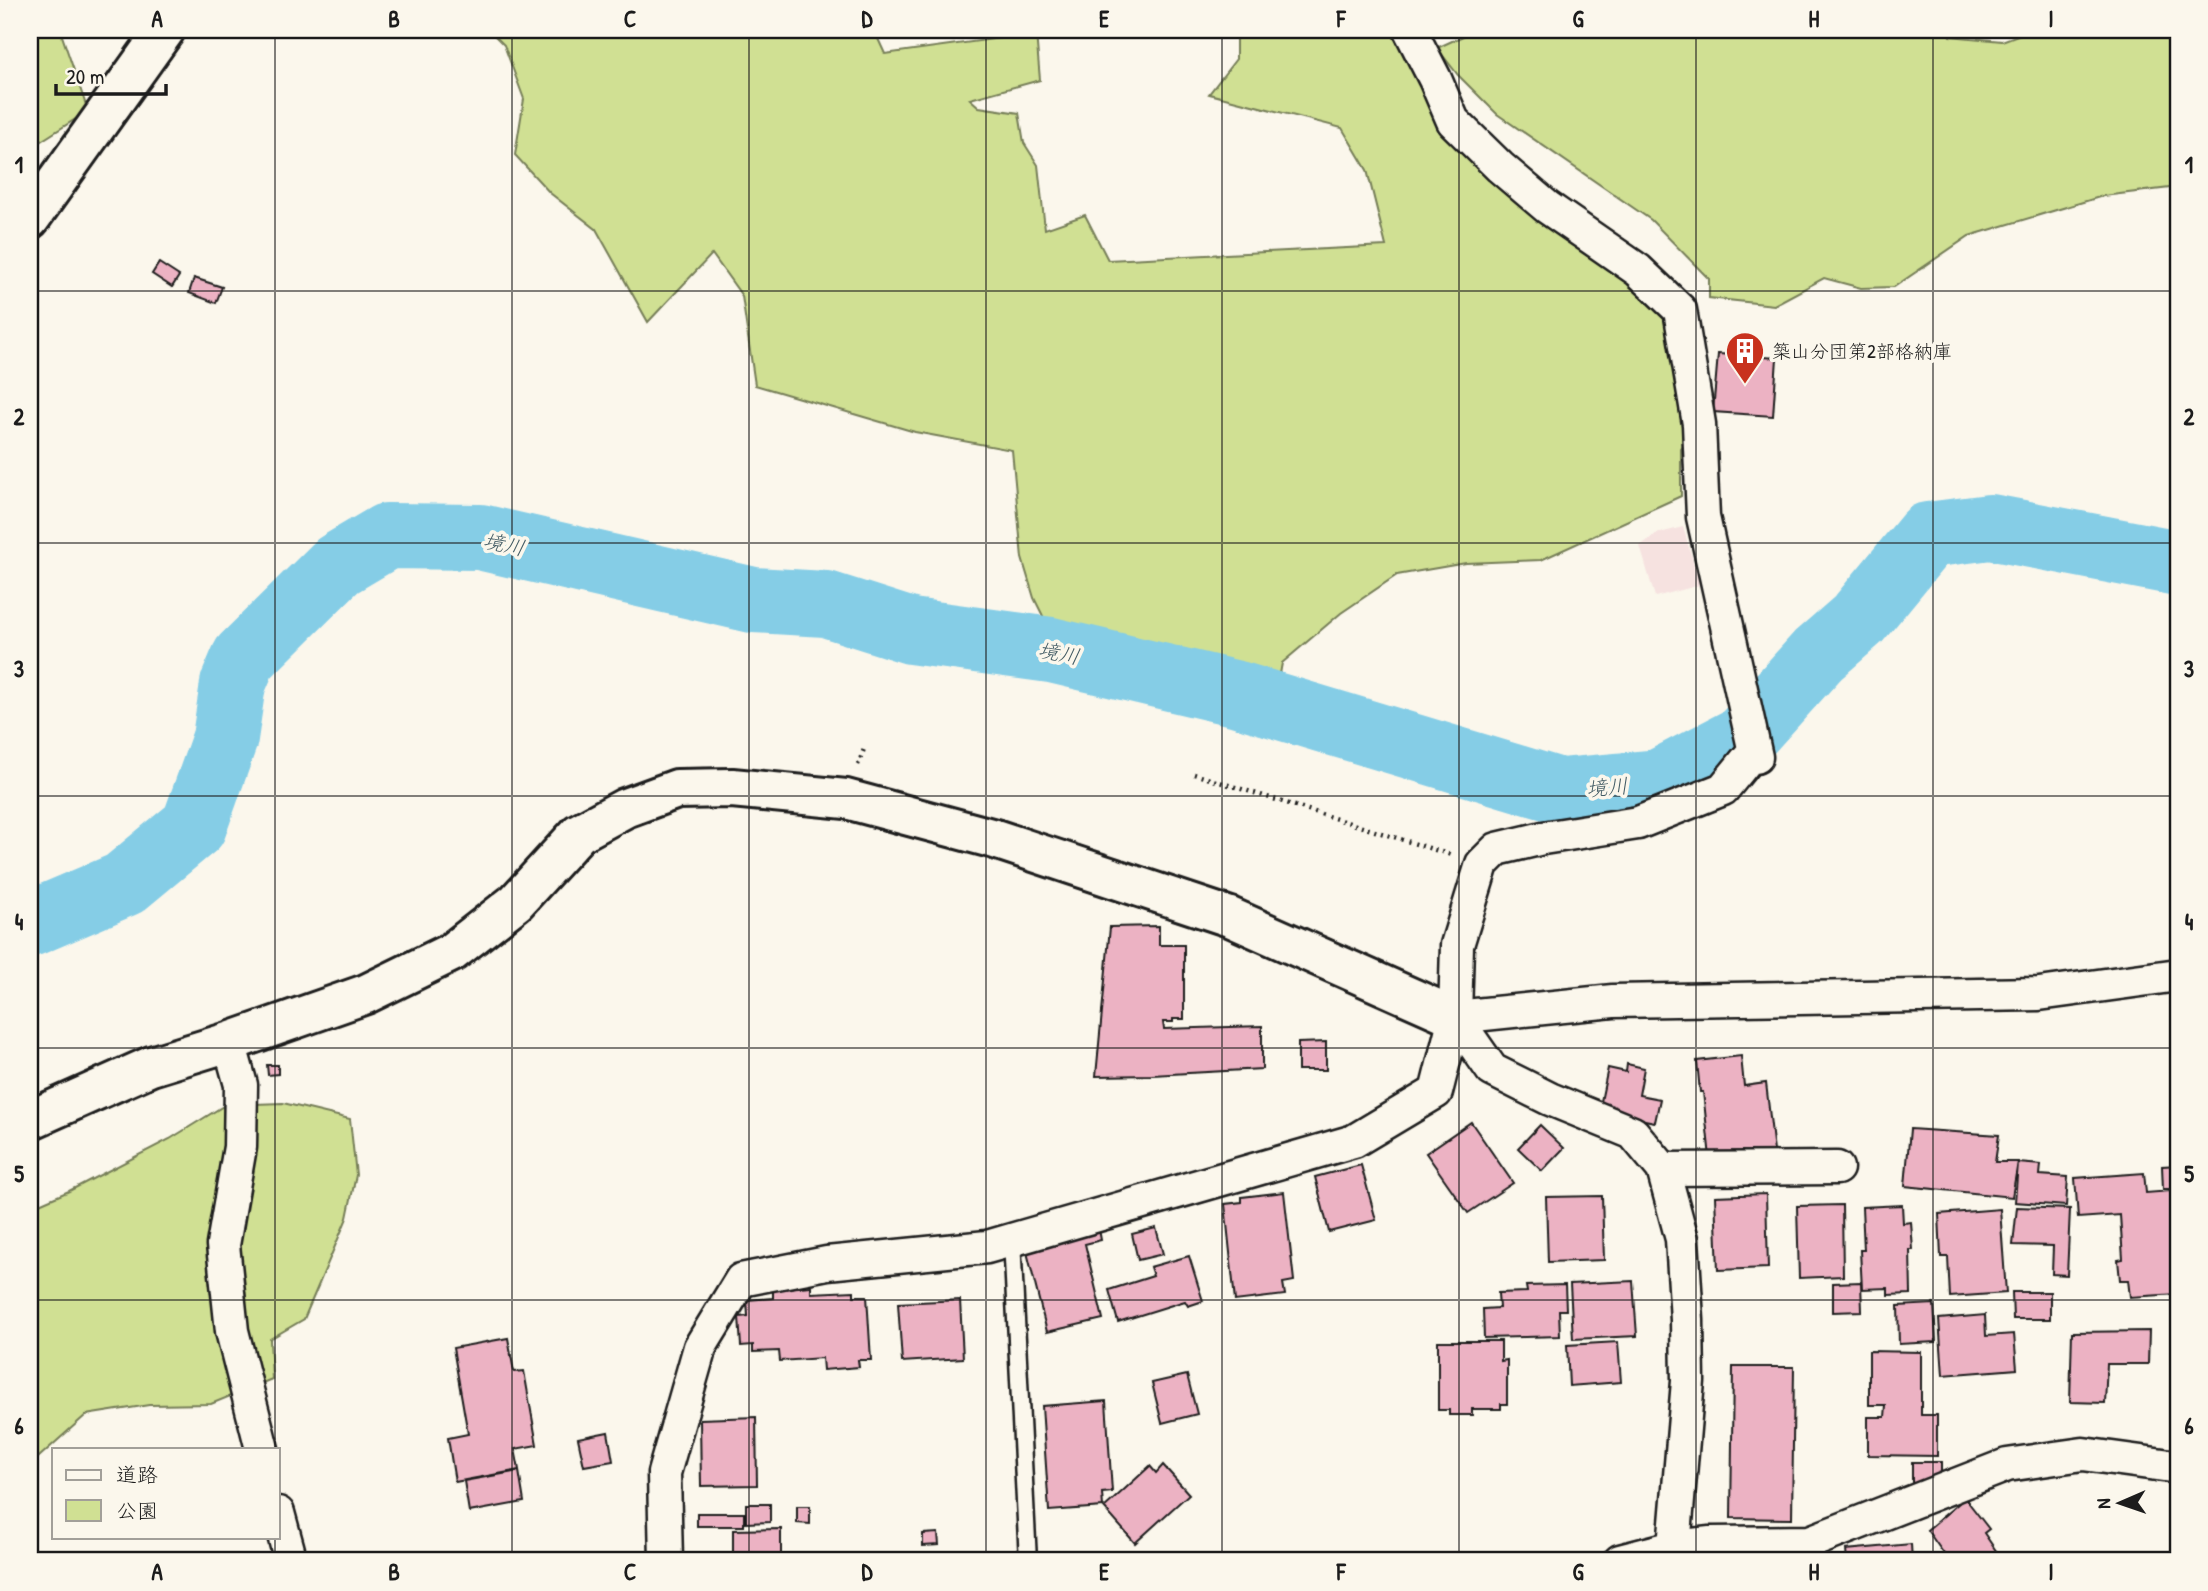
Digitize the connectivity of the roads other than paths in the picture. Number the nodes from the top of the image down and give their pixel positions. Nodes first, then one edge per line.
1 (165, 30) edge
2 (1410, 30) edge
3 (30, 219) edge
4 (2178, 975) edge
5 (1455, 1017) junction
6 (229, 1042) junction
7 (30, 1120) edge
8 (1837, 1168) dead end
9 (1663, 1169) junction
10 (1012, 1239) junction
11 (262, 1448) edge
12 (2178, 1467) edge
13 (280, 1520) edge
14 (1674, 1547) junction
15 (1812, 1552) edge
16 (291, 1561) edge
17 (666, 1561) edge
18 (1028, 1561) edge
19 (1620, 1561) edge

1 - 3 street
2 - 5 street
4 - 5 street
5 - 6 street
5 - 9 street
5 - 10 street
6 - 7 street
6 - 11 street
8 - 9 street
9 - 14 street
10 - 17 street
10 - 18 lane
12 - 15 street
13 - 16 street
14 - 15 street
14 - 19 street

